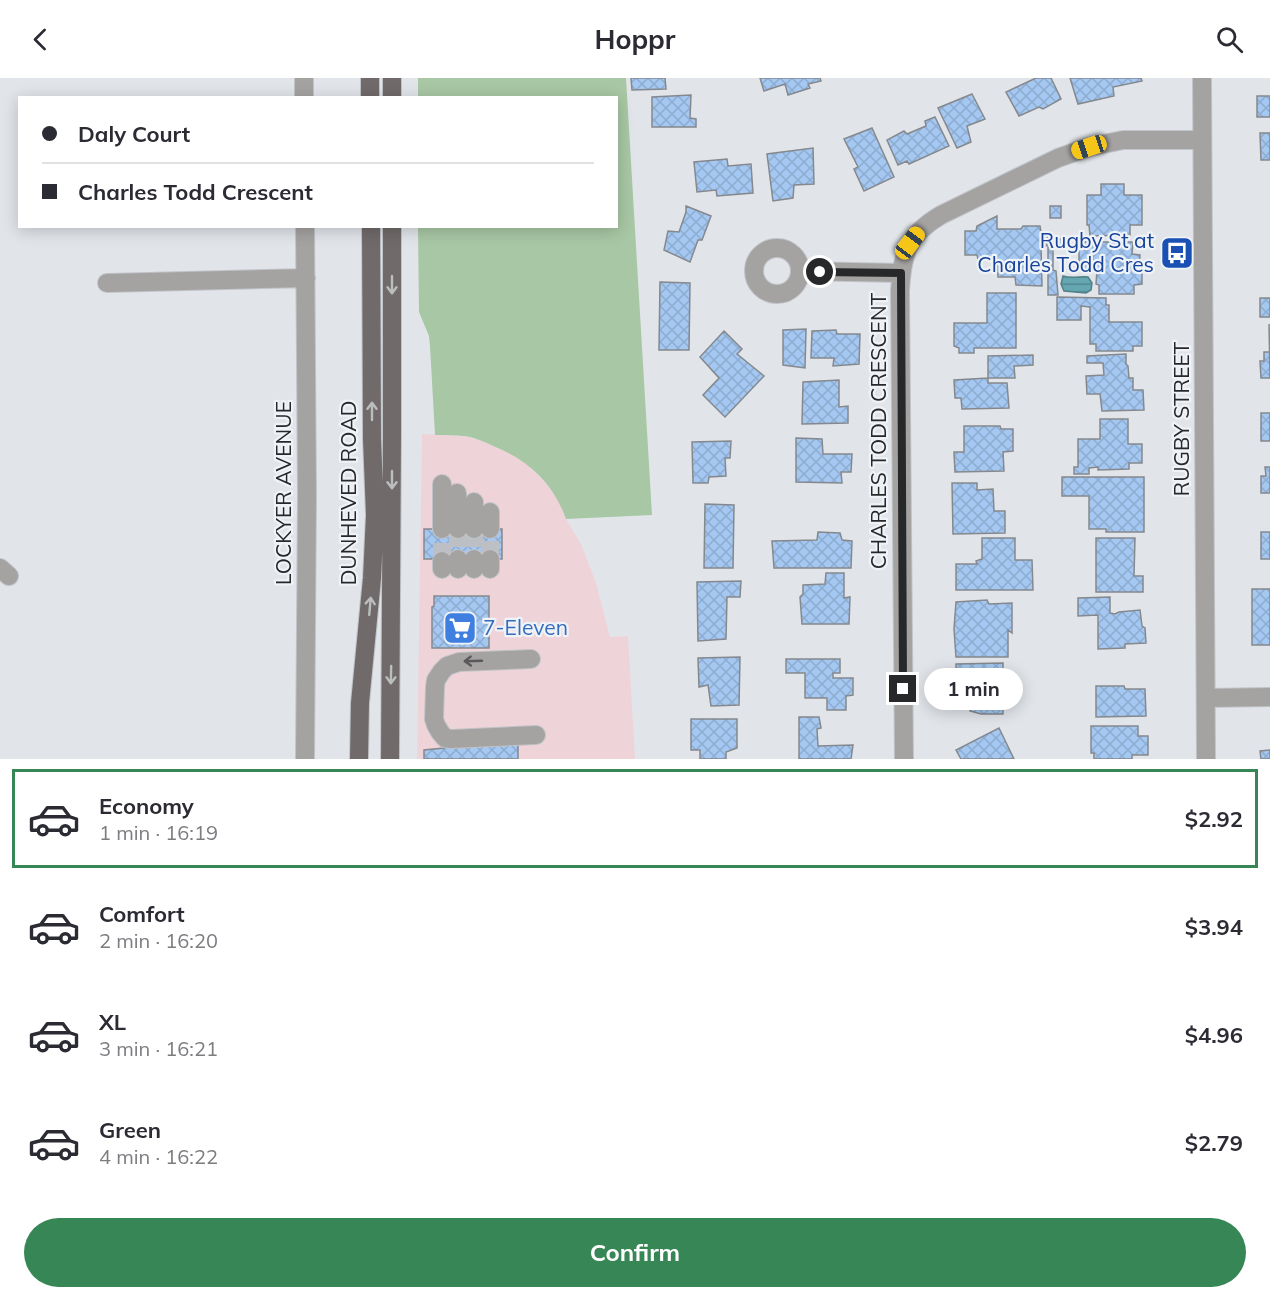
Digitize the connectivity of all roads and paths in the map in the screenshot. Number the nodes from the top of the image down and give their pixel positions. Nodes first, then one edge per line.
1 (304, 78) edge
2 (370, 78) edge
3 (392, 78) edge
4 (1202, 78) edge
5 (304, 96) edge
6 (370, 96) edge
7 (392, 96) edge
8 (1202, 140) junction
9 (306, 228) edge
10 (371, 228) edge
11 (392, 228) edge
12 (800, 271) dead end
13 (901, 273) junction
14 (306, 278) junction
15 (107, 283) dead end
16 (449, 488) dead end
17 (474, 502) dead end
18 (531, 659) dead end
19 (1270, 697) edge
20 (1206, 698) junction
21 (536, 735) dead end
22 (305, 759) edge
23 (359, 759) edge
24 (390, 759) edge
25 (904, 759) edge
26 (1206, 759) edge

1 - 5 street
2 - 6 main road
3 - 7 main road
4 - 8 street, RUGBY STREET
8 - 13 street, CHARLES TODD CRESCENT
8 - 20 street, RUGBY STREET
9 - 14 street, LOCKYER AVENUE
23 -> 10 main road, DUNHEVED ROAD
11 -> 24 main road, DUNHEVED ROAD
12 - 13 street
13 - 25 street, CHARLES TODD CRESCENT
14 - 15 street
14 - 22 street, LOCKYER AVENUE
16 - 17 street
18 -> 21 street
19 - 20 street
20 - 26 street, RUGBY STREET

